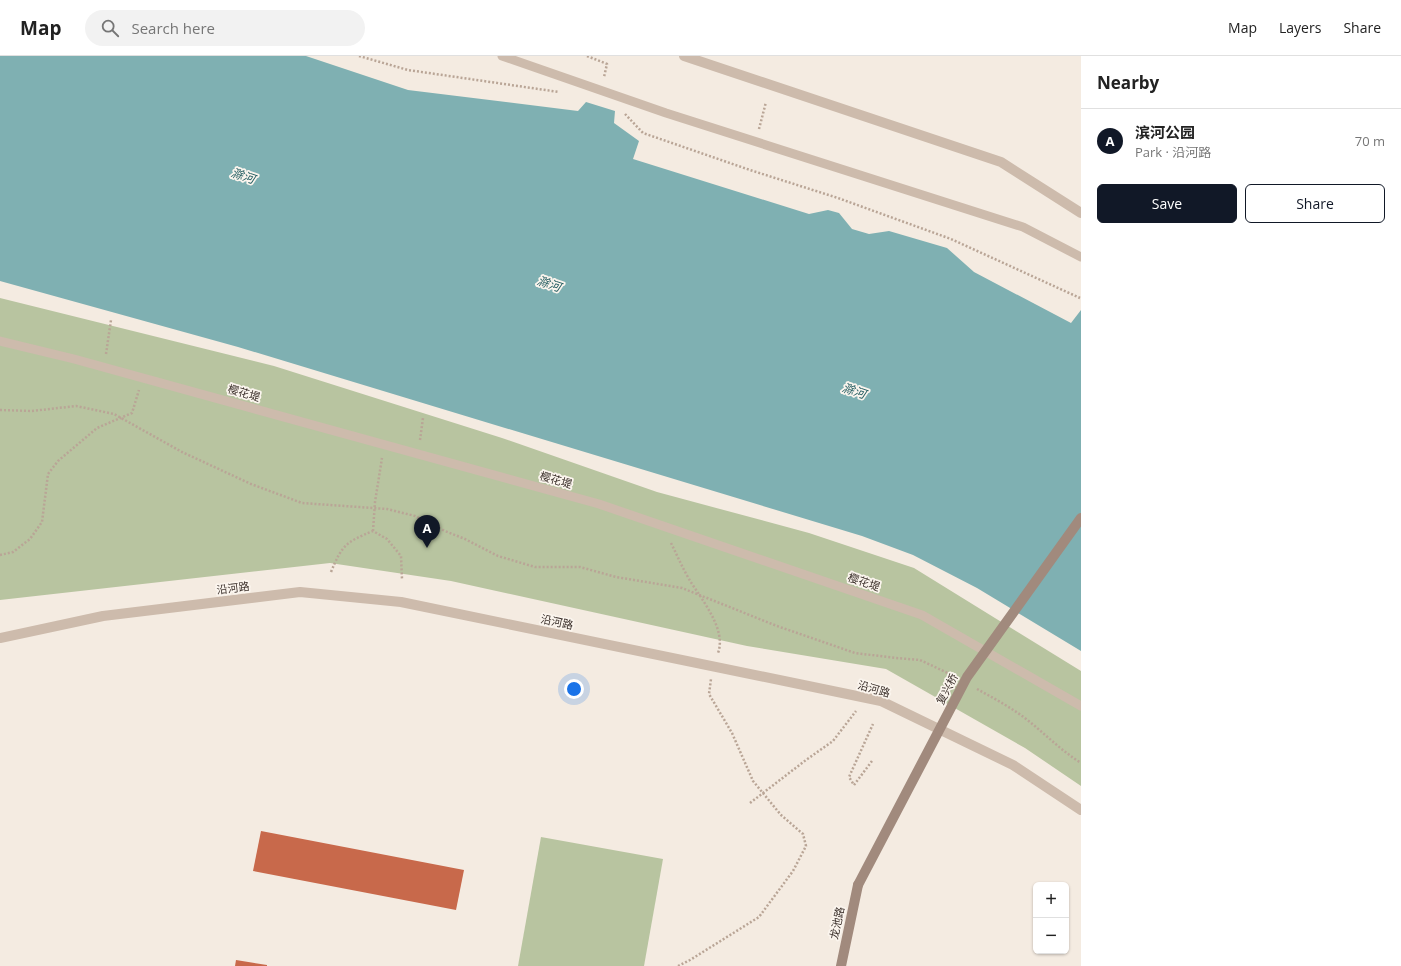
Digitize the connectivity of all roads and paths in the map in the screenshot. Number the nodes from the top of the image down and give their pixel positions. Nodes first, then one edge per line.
1 (359, 56) edge
2 (502, 56) edge
3 (587, 56) edge
4 (684, 56) edge
5 (604, 80) dead end
6 (565, 93) dead end
7 (766, 102) dead end
8 (622, 112) dead end
9 (758, 133) dead end
10 (1081, 213) edge
11 (1081, 257) edge
12 (1080, 298) dead end
13 (111, 320) dead end
14 (0, 341) edge
15 (105, 357) dead end
16 (141, 383) dead end
17 (0, 410) edge
18 (423, 418) dead end
19 (420, 440) dead end
20 (383, 453) dead end
21 (1081, 518) edge
22 (373, 531) junction
23 (669, 540) dead end
24 (0, 554) edge
25 (331, 572) dead end
26 (402, 579) dead end
27 (0, 638) edge
28 (713, 667) junction
29 (954, 677) dead end
30 (974, 688) dead end
31 (1081, 706) edge
32 (856, 711) dead end
33 (873, 724) dead end
34 (872, 761) dead end
35 (1081, 763) edge
36 (750, 803) dead end
37 (1081, 810) edge
38 (858, 885) joint
39 (678, 966) edge
40 (841, 966) edge

1 - 6 path
2 - 11 lane
3 - 5 path
4 - 10 street
7 - 9 path
8 - 12 path
13 - 15 path
14 - 31 lane, 樱花堤
16 - 24 path
17 - 29 path
18 - 19 path
20 - 22 path
21 - 38 main road, 复兴桥, bridge
22 - 25 path
22 - 26 path
23 - 28 path
27 - 28 street, 沿河路
28 - 37 street, 沿河路
28 - 39 path
30 - 35 path
32 - 36 path
33 - 34 path
38 - 40 main road, 龙池路

